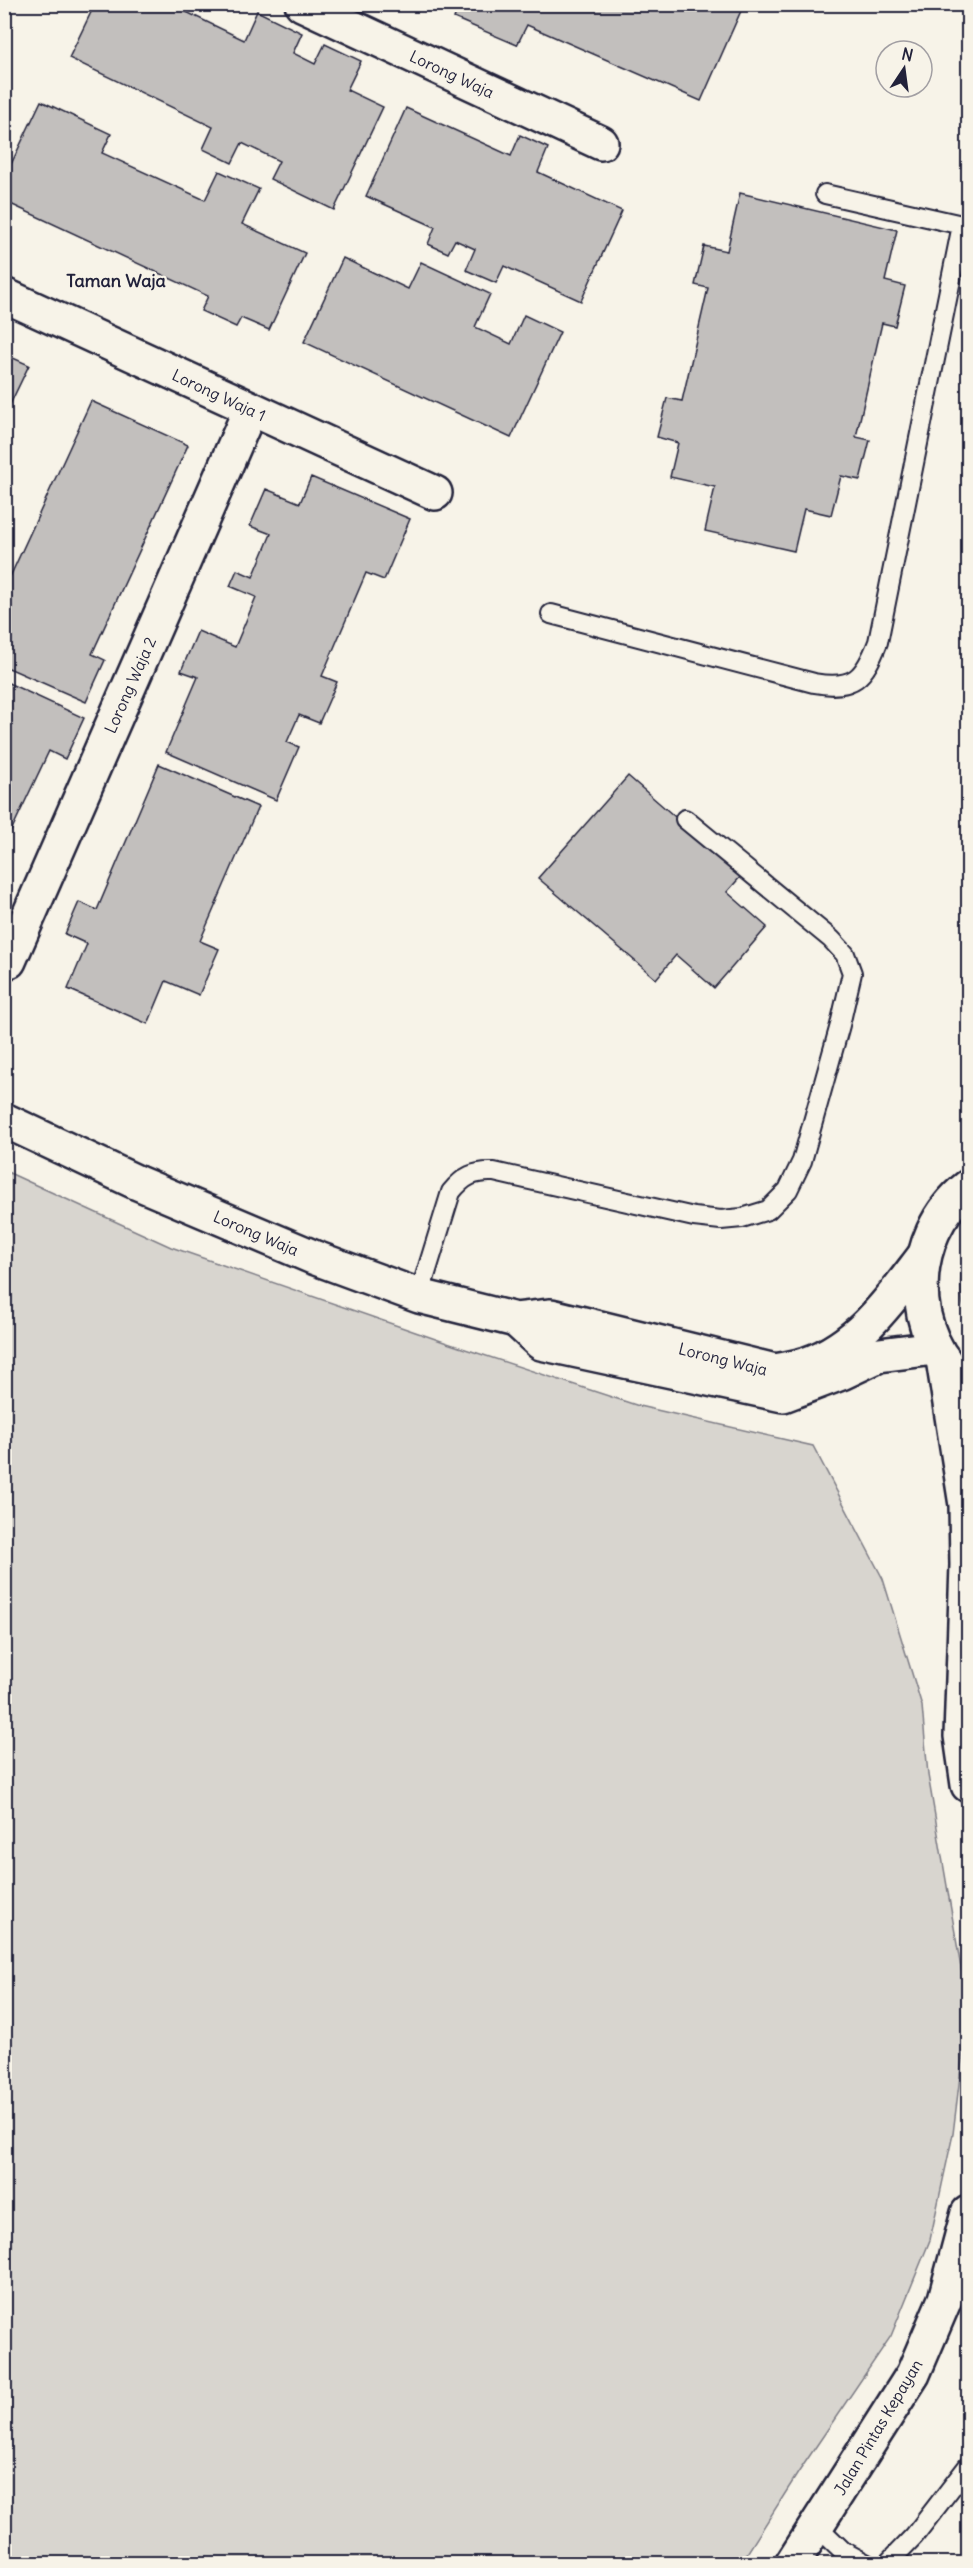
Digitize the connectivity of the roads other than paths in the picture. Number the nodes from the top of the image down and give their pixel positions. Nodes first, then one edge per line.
1 (302, 4) edge
2 (601, 143) dead end
3 (825, 194) dead end
4 (965, 226) edge
5 (4, 295) edge
6 (250, 410) junction
7 (435, 493) dead end
8 (551, 614) dead end
9 (685, 819) dead end
10 (9, 960) dead end
11 (4, 1120) edge
12 (969, 1174) edge
13 (958, 1198) edge
14 (924, 1256) junction
15 (419, 1296) junction
16 (516, 1320) junction
17 (939, 1354) junction
18 (969, 1386) edge
19 (965, 1721) edge
20 (969, 1785) edge
21 (969, 2213) edge
22 (969, 2466) edge
23 (818, 2527) junction
24 (792, 2564) edge
25 (867, 2564) edge
26 (886, 2564) edge

1 - 2 street, Lorong Waja
3 - 4 lane
4 - 8 lane
5 - 6 street, Lorong Waja 1
6 - 7 street, Lorong Waja 1
6 - 10 street, Lorong Waja 2
9 - 15 lane
11 - 15 street, Lorong Waja
12 - 13 street
13 - 14 street
14 - 16 street, Lorong Waja
14 - 17 street
15 - 16 street, Lorong Waja
16 - 17 street, Lorong Waja
17 - 18 street
17 - 19 street
19 - 20 street
21 - 23 street, Jalan Pintas Kepayan
22 - 26 lane
23 - 24 street, Jalan Pintas Kepayan
23 - 25 lane

